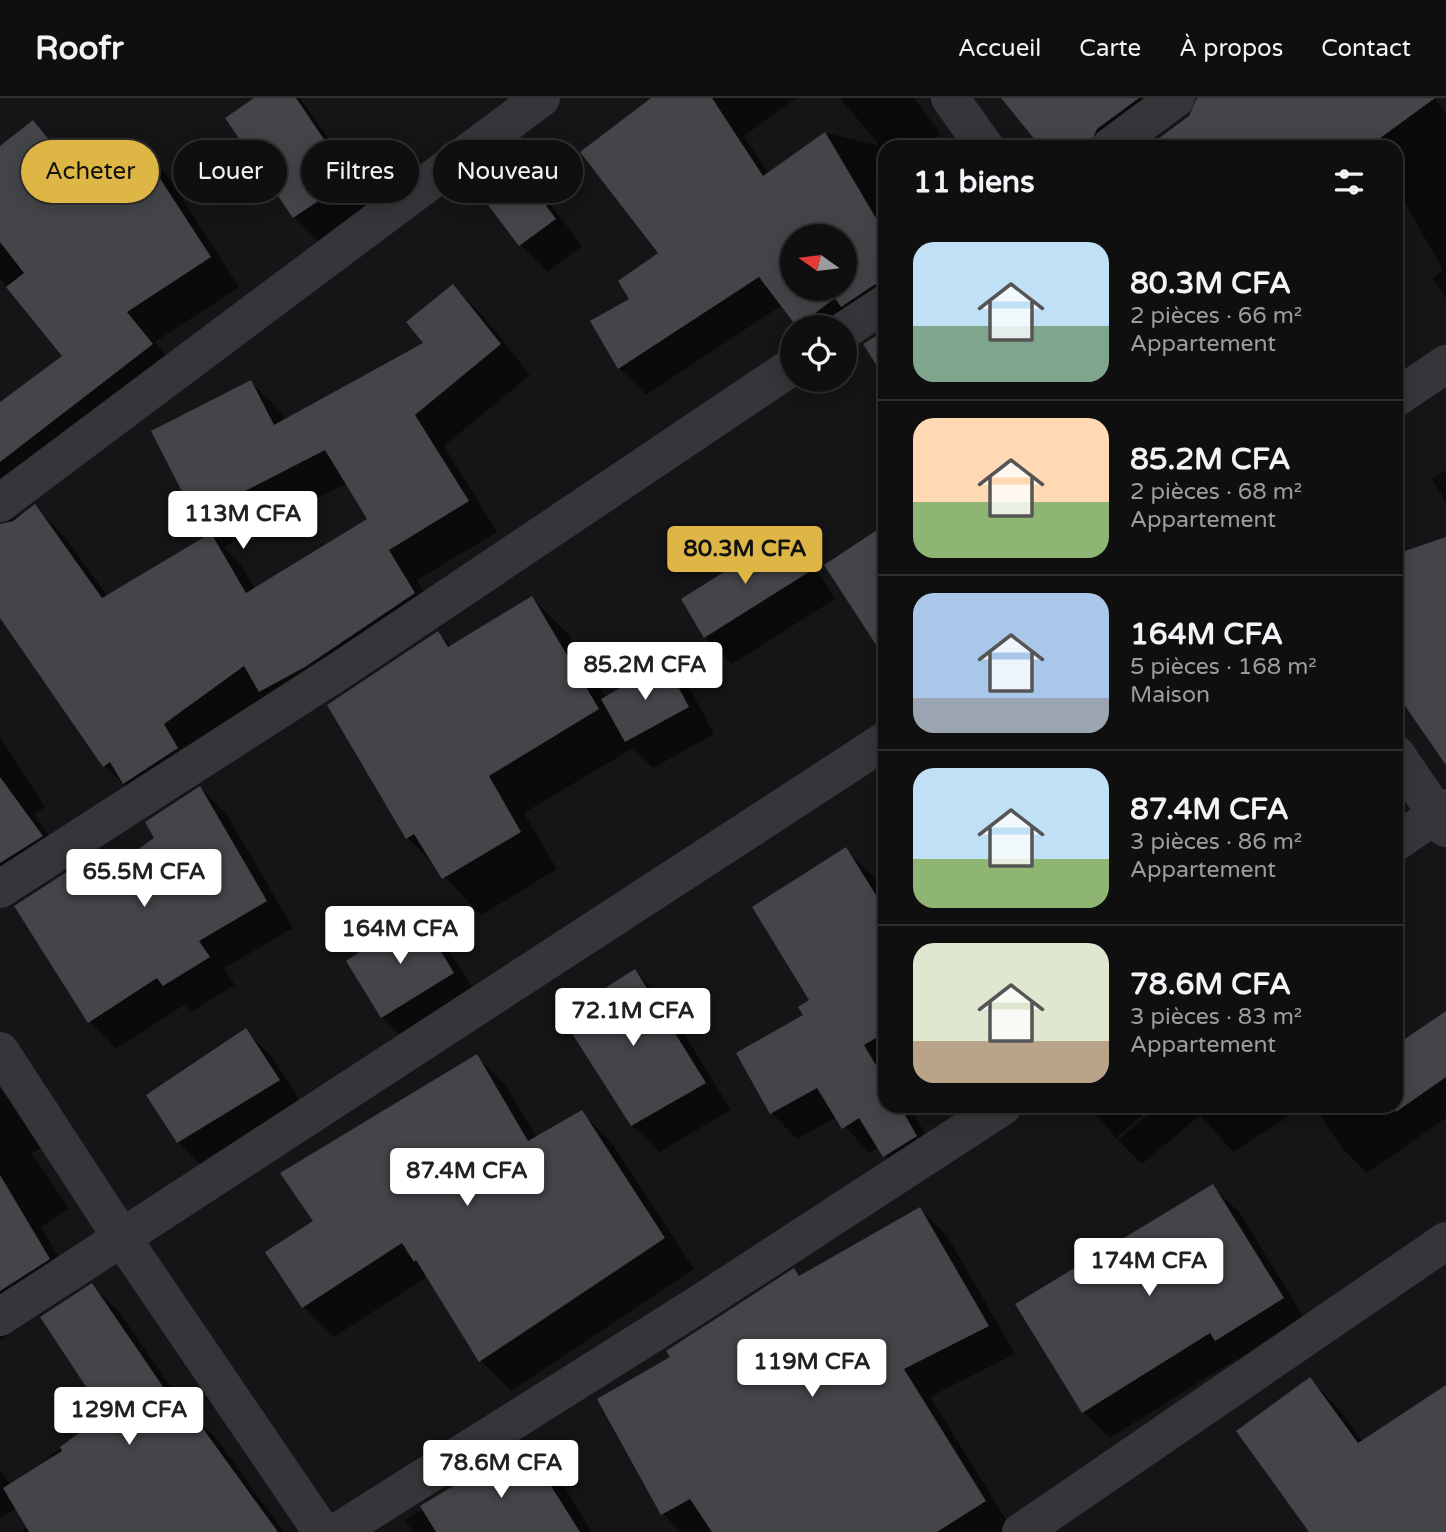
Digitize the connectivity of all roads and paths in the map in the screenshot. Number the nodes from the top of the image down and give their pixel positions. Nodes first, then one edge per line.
1 (541, 98) edge
2 (950, 98) edge
3 (1177, 98) edge
4 (980, 140) edge
5 (1120, 140) edge
6 (878, 308) edge
7 (857, 322) edge
8 (1446, 364) edge
9 (780, 375) edge
10 (1403, 393) edge
11 (0, 503) edge
12 (878, 745) edge
13 (1403, 763) edge
14 (1443, 817) edge
15 (1403, 838) edge
16 (0, 889) edge
17 (0, 1051) edge
18 (992, 1113) edge
19 (122, 1238) junction
20 (1446, 1241) edge
21 (0, 1317) edge
22 (322, 1532) edge
23 (337, 1532) edge
24 (1021, 1532) edge

1 - 11 street
2 - 4 street
3 - 5 street
6 - 7 street
8 - 10 street
9 - 16 street
12 - 19 street
13 - 14 street
14 - 15 street
17 - 19 street
18 - 23 street
19 - 21 street
19 - 22 street
20 - 24 street

